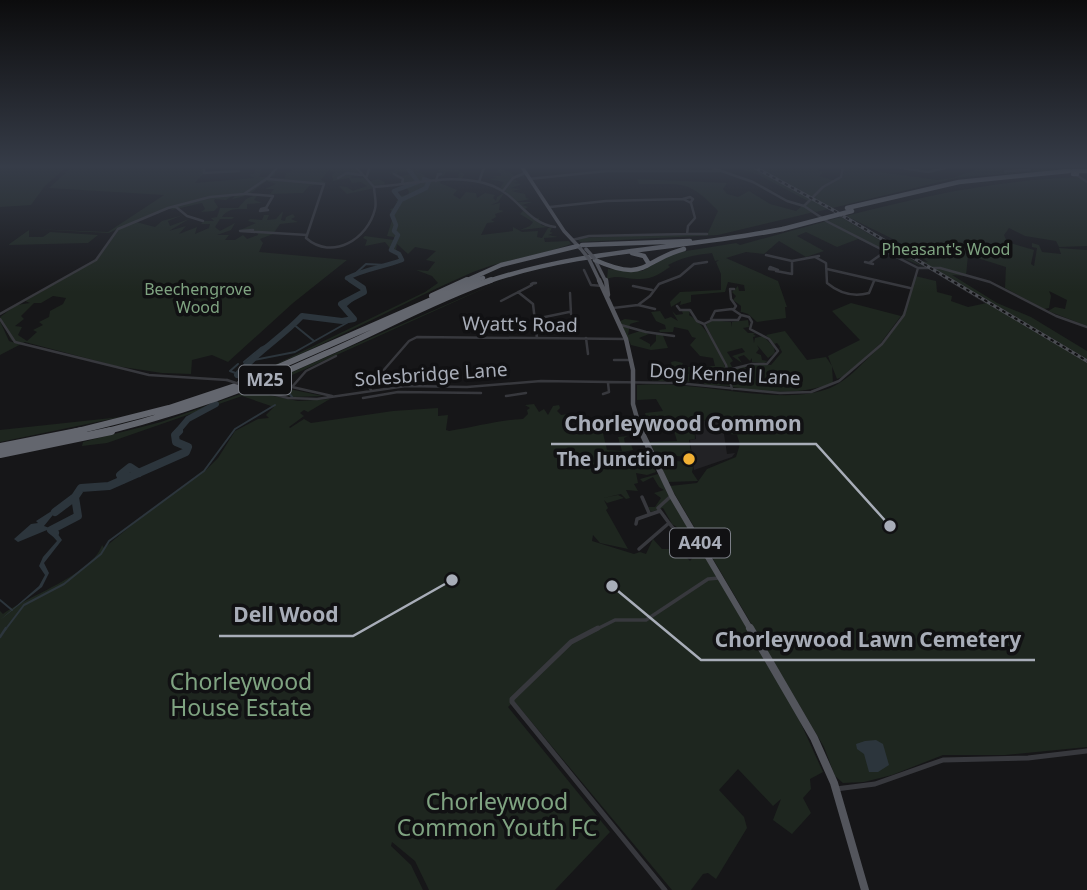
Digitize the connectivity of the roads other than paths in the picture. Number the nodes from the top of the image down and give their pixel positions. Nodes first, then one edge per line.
1 (170, 209) edge
2 (178, 209) edge
3 (317, 209) edge
4 (375, 209) edge
5 (520, 209) edge
6 (551, 209) edge
7 (693, 209) edge
8 (808, 209) edge
9 (851, 209) edge
10 (203, 221) dead end
11 (555, 227) dead end
12 (780, 228) junction
13 (253, 230) dead end
14 (687, 234) junction
15 (707, 234) dead end
16 (307, 235) junction
17 (732, 240) junction
18 (690, 241) junction
19 (577, 245) junction
20 (615, 251) junction
21 (886, 251) junction
22 (766, 255) dead end
23 (792, 261) junction
24 (708, 262) dead end
25 (869, 263) dead end
26 (649, 264) junction
27 (596, 266) junction
28 (613, 267) junction
29 (918, 268) junction
30 (827, 269) junction
31 (584, 270) dead end
32 (776, 271) dead end
33 (606, 281) junction
34 (874, 281) junction
35 (532, 285) dead end
36 (601, 285) junction
37 (634, 286) dead end
38 (911, 288) junction
39 (608, 289) junction
40 (734, 289) dead end
41 (653, 290) junction
42 (518, 292) junction
43 (570, 293) dead end
44 (608, 296) junction
45 (501, 301) dead end
46 (638, 305) junction
47 (677, 306) dead end
48 (613, 309) junction
49 (654, 309) dead end
50 (734, 309) junction
51 (412, 310) junction
52 (740, 315) junction
53 (0, 317) edge
54 (535, 319) junction
55 (712, 319) junction
56 (704, 324) junction
57 (621, 325) junction
58 (1087, 327) edge
59 (674, 337) dead end
60 (537, 338) junction
61 (586, 338) junction
62 (626, 339) junction
63 (588, 354) dead end
64 (336, 356) dead end
65 (614, 360) dead end
66 (632, 360) junction
67 (726, 365) junction
68 (737, 366) junction
69 (728, 370) junction
70 (513, 382) junction
71 (608, 383) junction
72 (633, 384) junction
73 (467, 387) junction
74 (732, 389) junction
75 (370, 390) junction
76 (467, 393) junction
77 (526, 393) dead end
78 (479, 394) dead end
79 (603, 394) dead end
80 (515, 395) junction
81 (334, 396) junction
82 (506, 396) dead end
83 (366, 398) dead end
84 (0, 447) edge
85 (0, 454) edge
86 (673, 496) junction
87 (642, 497) dead end
88 (660, 511) junction
89 (649, 513) junction
90 (669, 523) junction
91 (636, 524) dead end
92 (639, 550) dead end
93 (692, 554) dead end
94 (721, 578) junction
95 (1087, 751) edge
96 (836, 789) junction
97 (665, 890) edge
98 (865, 890) edge

1 - 53 street
2 - 10 street
3 - 16 street
4 - 16 street
5 - 11 street
6 - 19 main road, A404
7 - 14 street
8 - 21 street
9 - 12 highway, M25, bridge
12 - 17 highway, M25
12 - 18 highway, M25
13 - 16 street
14 - 15 street
14 - 19 street
17 - 20 highway, M25
17 - 26 highway, M25
18 - 19 highway, M25
18 - 51 highway, M25
19 - 27 main road, A404, bridge
19 - 51 highway, M25
20 - 26 highway, M25
20 - 85 highway, M25
21 - 25 street
21 - 29 street
22 - 23 street
23 - 30 street
23 - 32 street
24 - 41 street
26 - 28 highway, M25
27 - 28 highway, M25
27 - 28 highway, M25
27 - 33 main road, A404
27 - 36 main road, A404
29 - 38 street, Dog Kennel Lane
29 - 58 street
30 - 34 street
30 - 34 street
31 - 36 street
33 - 36 street
33 - 39 main road, A404
34 - 38 street
35 - 42 street
36 - 39 street
36 - 44 main road, A404
37 - 41 street
38 - 74 street, Dog Kennel Lane
39 - 44 main road, A404
40 - 50 street
41 - 46 street
42 - 45 street
42 - 54 street
43 - 54 street
44 - 48 main road, A404
46 - 48 street
46 - 49 street
47 - 56 street
48 - 57 main road, A404
50 - 52 street
50 - 55 street
51 - 84 highway, M25
52 - 55 street
52 - 68 street
53 - 81 street, Solesbridge Lane, bridge
54 - 60 street
55 - 56 street
56 - 67 street
57 - 59 street
57 - 62 main road, A404
60 - 61 street, Wyatt's Road
60 - 75 street, Wyatt's Road
61 - 62 street, Wyatt's Road
61 - 63 street
62 - 66 main road, A404
64 - 81 street
65 - 66 street
66 - 72 main road, A404
67 - 68 street
67 - 69 street
68 - 69 street
69 - 74 street
70 - 71 street, Solesbridge Lane
70 - 73 street, Solesbridge Lane
70 - 80 street
71 - 72 street, Solesbridge Lane
71 - 79 street
72 - 74 street, Dog Kennel Lane
72 - 86 main road, A404
73 - 75 street, Solesbridge Lane
73 - 76 street
75 - 81 street, Solesbridge Lane
76 - 78 street
76 - 83 street
77 - 80 street
80 - 82 street
86 - 88 street
86 - 94 main road, A404
87 - 89 street
88 - 89 street
88 - 90 street
89 - 91 street
90 - 92 street
90 - 93 street
94 - 96 main road, A404
94 - 97 street
95 - 96 street
96 - 98 main road, A404

